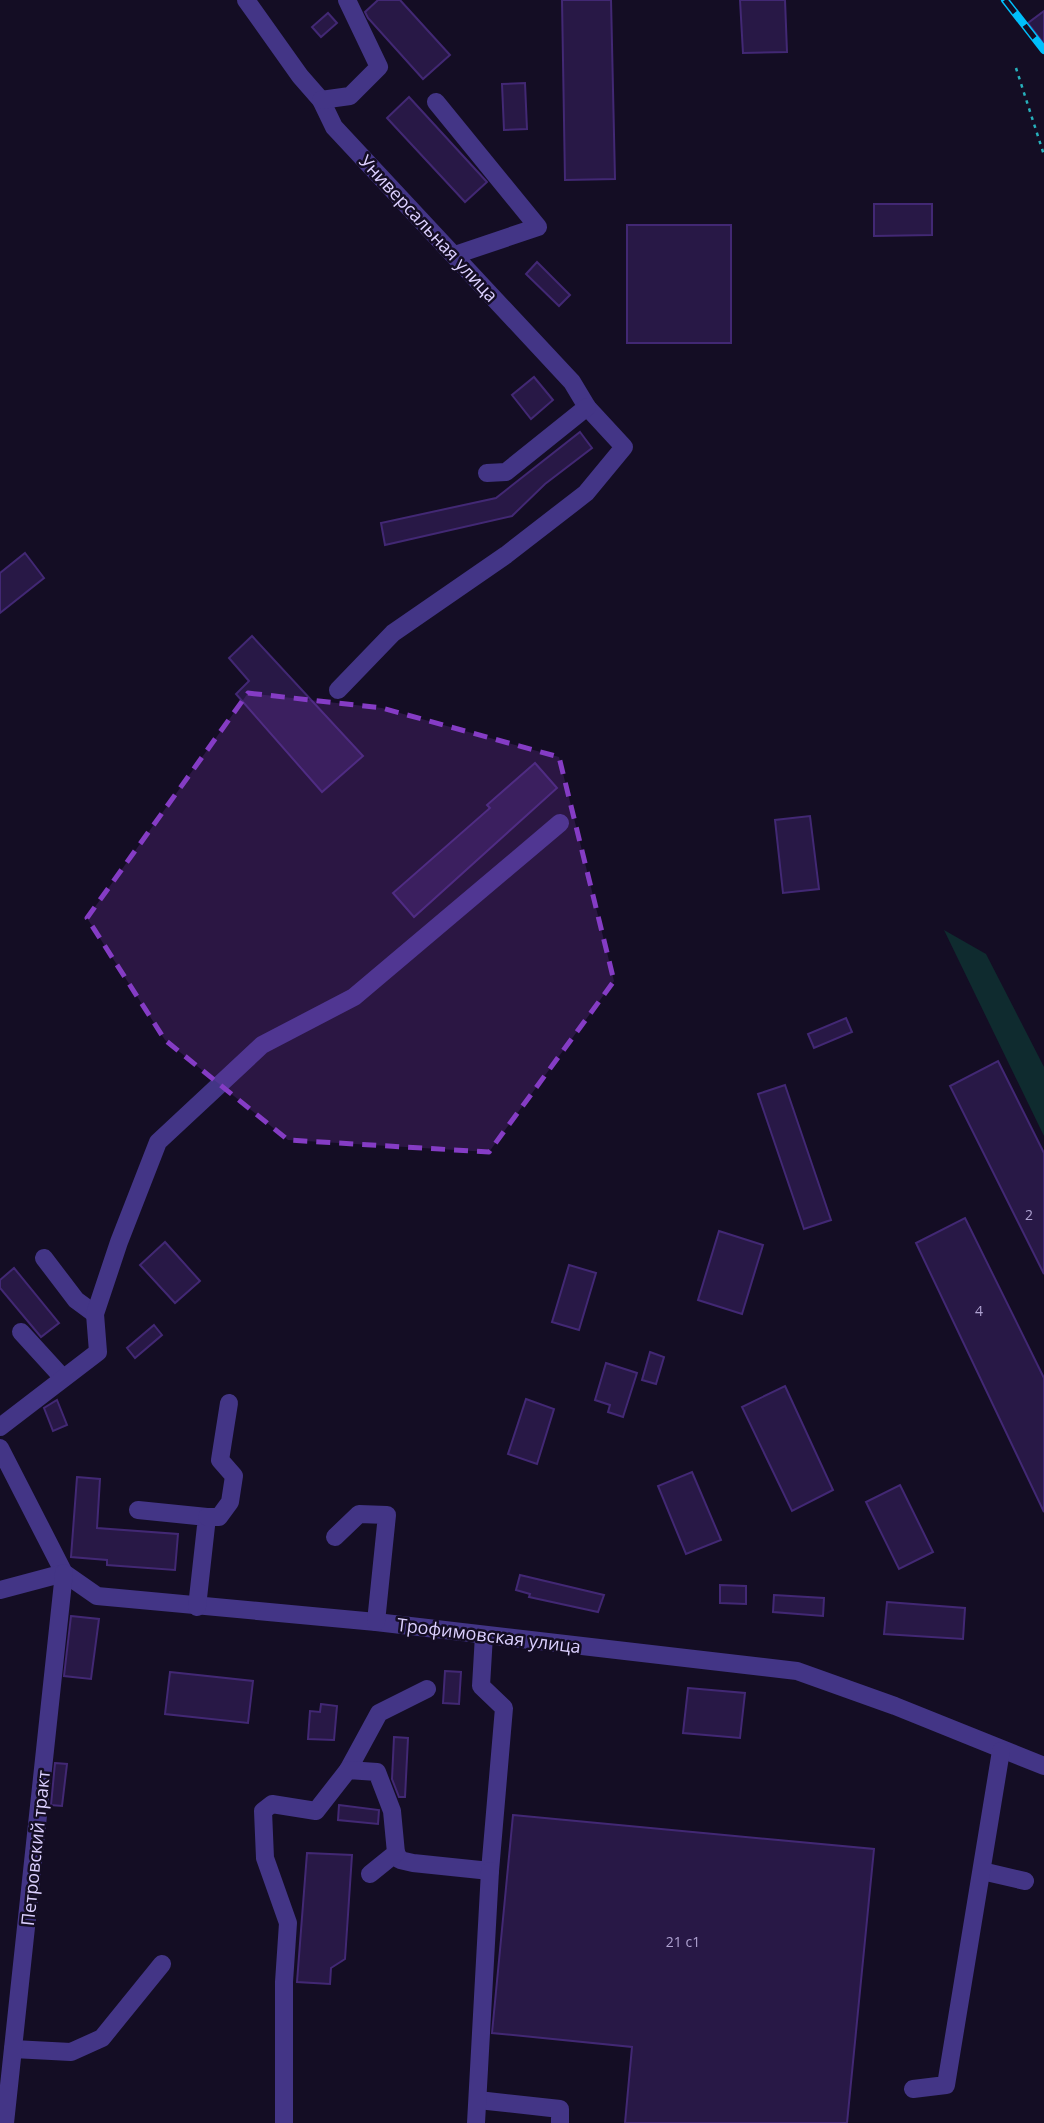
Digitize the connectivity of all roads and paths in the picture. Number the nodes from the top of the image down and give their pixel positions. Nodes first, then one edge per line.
1 (246, 0) edge
2 (347, 0) edge
3 (1016, 68) dead end
4 (321, 100) junction
5 (436, 102) dead end
6 (1044, 155) edge
7 (455, 255) junction
8 (587, 407) junction
9 (487, 473) dead end
10 (338, 690) dead end
11 (560, 823) dead end
12 (44, 1258) dead end
13 (95, 1314) junction
14 (21, 1332) dead end
15 (63, 1378) junction
16 (229, 1403) dead end
17 (0, 1427) edge
18 (0, 1448) edge
19 (138, 1510) dead end
20 (207, 1517) junction
21 (335, 1537) dead end
22 (64, 1573) junction
23 (0, 1590) edge
24 (197, 1607) junction
25 (376, 1622) junction
26 (484, 1635) junction
27 (427, 1689) dead end
28 (1001, 1751) junction
29 (1044, 1766) edge
30 (348, 1770) junction
31 (396, 1853) junction
32 (490, 1871) junction
33 (982, 1871) junction
34 (370, 1874) dead end
35 (1026, 1881) dead end
36 (162, 1964) dead end
37 (13, 2049) junction
38 (913, 2089) dead end
39 (478, 2100) junction
40 (5, 2123) edge
41 (284, 2123) edge
42 (476, 2123) edge
43 (559, 2123) edge

1 - 4 street, Универсальная улица
2 - 4 street
3 - 6 path
4 - 7 street, Универсальная улица
5 - 7 street
7 - 8 street, Универсальная улица
8 - 9 street
8 - 10 street, Универсальная улица
11 - 13 street
12 - 13 street
13 - 15 street
14 - 15 street
15 - 17 street
16 - 20 street
18 - 22 street, Трофимовская улица
19 - 20 street
20 - 24 street
21 - 25 street
22 - 23 street
22 - 24 street, Трофимовская улица
22 - 37 street, Петровский тракт
24 - 25 street, Трофимовская улица
25 - 26 street, Трофимовская улица
26 - 28 street, Трофимовская улица
26 - 32 street
27 - 30 street
28 - 29 street, Трофимовская улица
28 - 33 street
30 - 31 street
30 - 41 street
31 - 32 street
31 - 34 street
32 - 39 street
33 - 35 street
33 - 38 street
36 - 37 street
37 - 40 street, Петровский тракт
39 - 42 street
39 - 43 street

